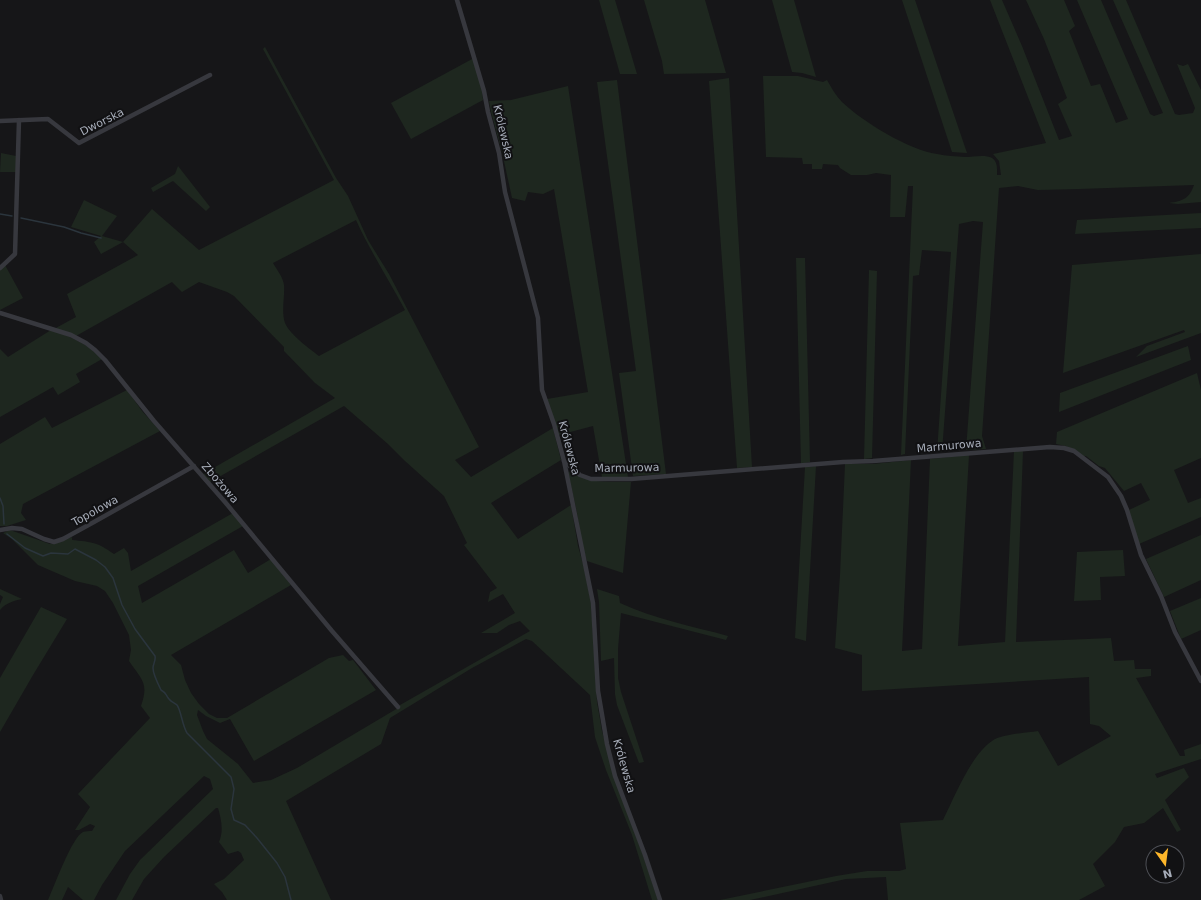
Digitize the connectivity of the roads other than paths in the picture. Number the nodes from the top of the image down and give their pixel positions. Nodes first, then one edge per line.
1 (457, 0) edge
2 (210, 75) dead end
3 (18, 120) junction
4 (0, 121) edge
5 (0, 268) edge
6 (0, 314) edge
7 (564, 461) junction
8 (194, 466) junction
9 (0, 530) edge
10 (1201, 680) edge
11 (398, 707) dead end
12 (0, 896) edge
13 (1, 900) edge
14 (660, 900) edge

1 - 7 street, Królewska
2 - 3 street, Dworska
3 - 4 street, Dworska
3 - 5 street
6 - 8 street, Zbożowa
7 - 10 street, Marmurowa
7 - 14 street, Królewska
8 - 9 street, Topolowa
8 - 11 street, Zbożowa
12 - 13 street

